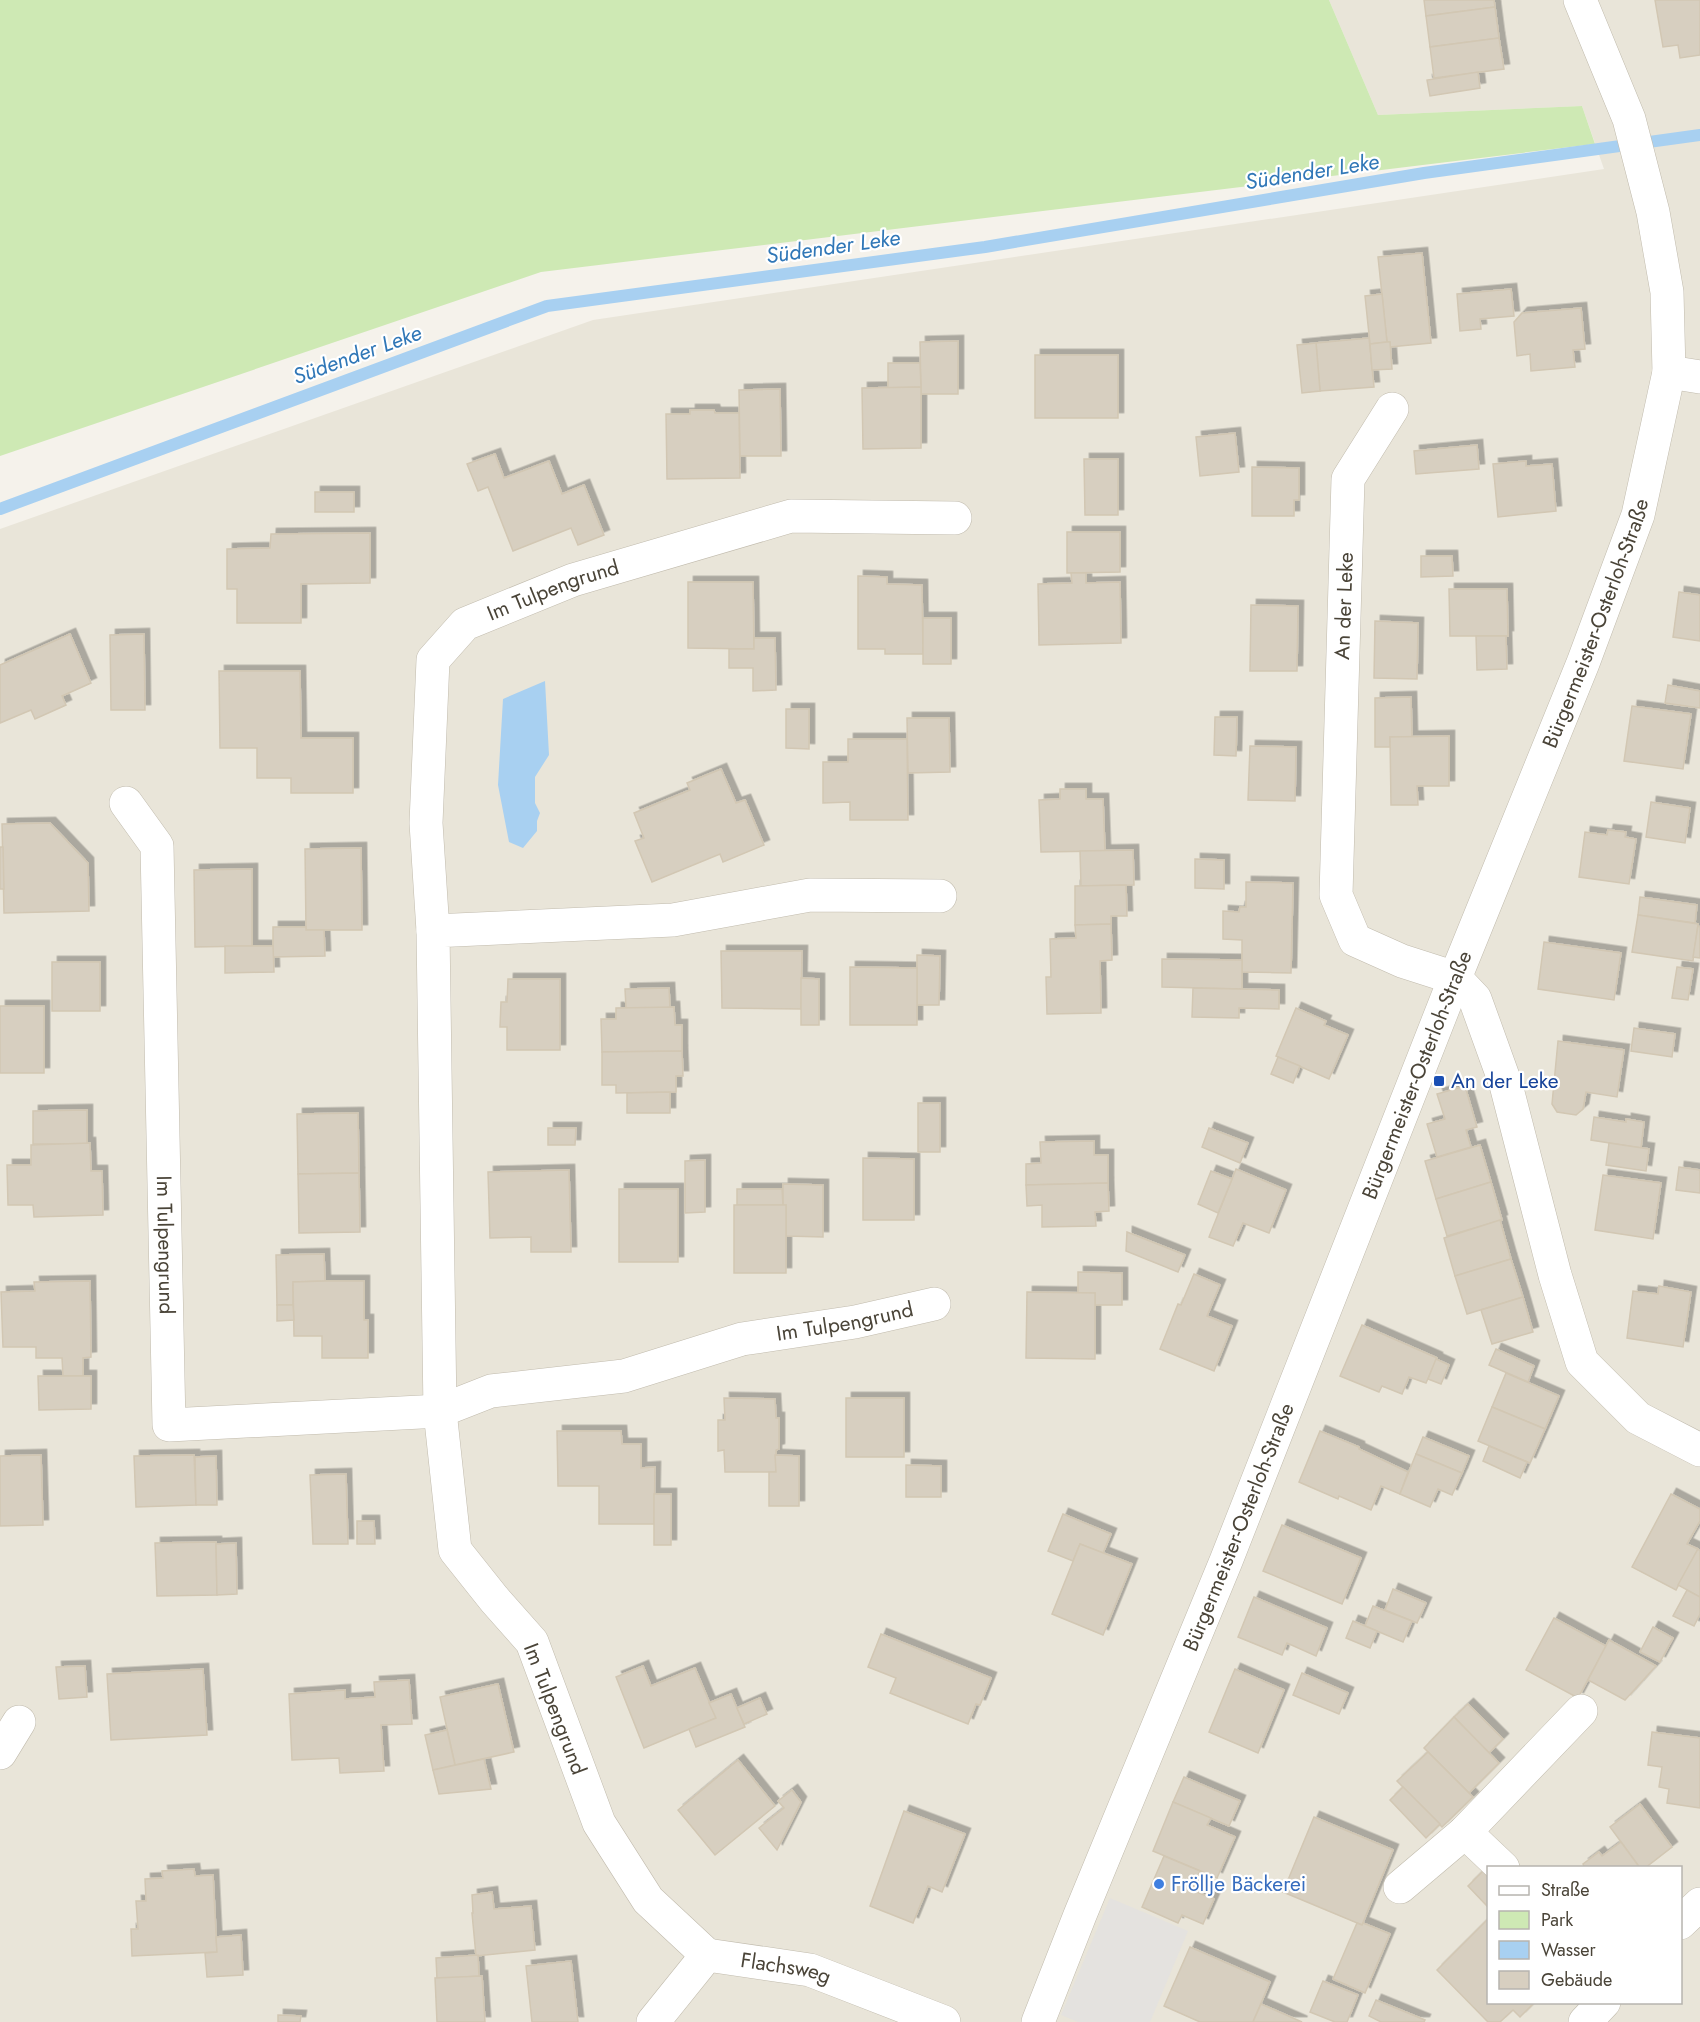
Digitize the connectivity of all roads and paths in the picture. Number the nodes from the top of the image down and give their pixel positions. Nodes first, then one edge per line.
1 (1580, 0) edge
2 (1684, 374) edge
3 (1392, 409) dead end
4 (955, 518) dead end
5 (126, 803) dead end
6 (940, 896) dead end
7 (433, 931) junction
8 (1455, 978) junction
9 (934, 1304) dead end
10 (440, 1411) junction
11 (1700, 1450) edge
12 (1581, 1711) dead end
13 (19, 1722) dead end
14 (0, 1754) edge
15 (1465, 1832) junction
16 (1501, 1866) edge
17 (1400, 1887) dead end
18 (1700, 1904) edge
19 (1682, 1921) edge
20 (707, 1955) junction
21 (1602, 2004) edge
22 (653, 2022) edge
23 (944, 2022) edge
24 (1038, 2022) edge
25 (1585, 2022) edge

1 - 2 street, Bürgermeister-Osterloh-Straße
2 - 8 street, Bürgermeister-Osterloh-Straße
3 - 8 street, An der Leke
4 - 7 street, Im Tulpengrund
5 - 10 street, Im Tulpengrund
6 - 7 street
7 - 10 street, Im Tulpengrund
8 - 11 street, An der Leke
8 - 24 street, Bürgermeister-Osterloh-Straße
9 - 10 street, Im Tulpengrund
10 - 20 street, Im Tulpengrund
12 - 15 street
13 - 14 street
15 - 16 street
15 - 17 street
18 - 19 street
20 - 22 street
20 - 23 street, Flachsweg
21 - 25 street

